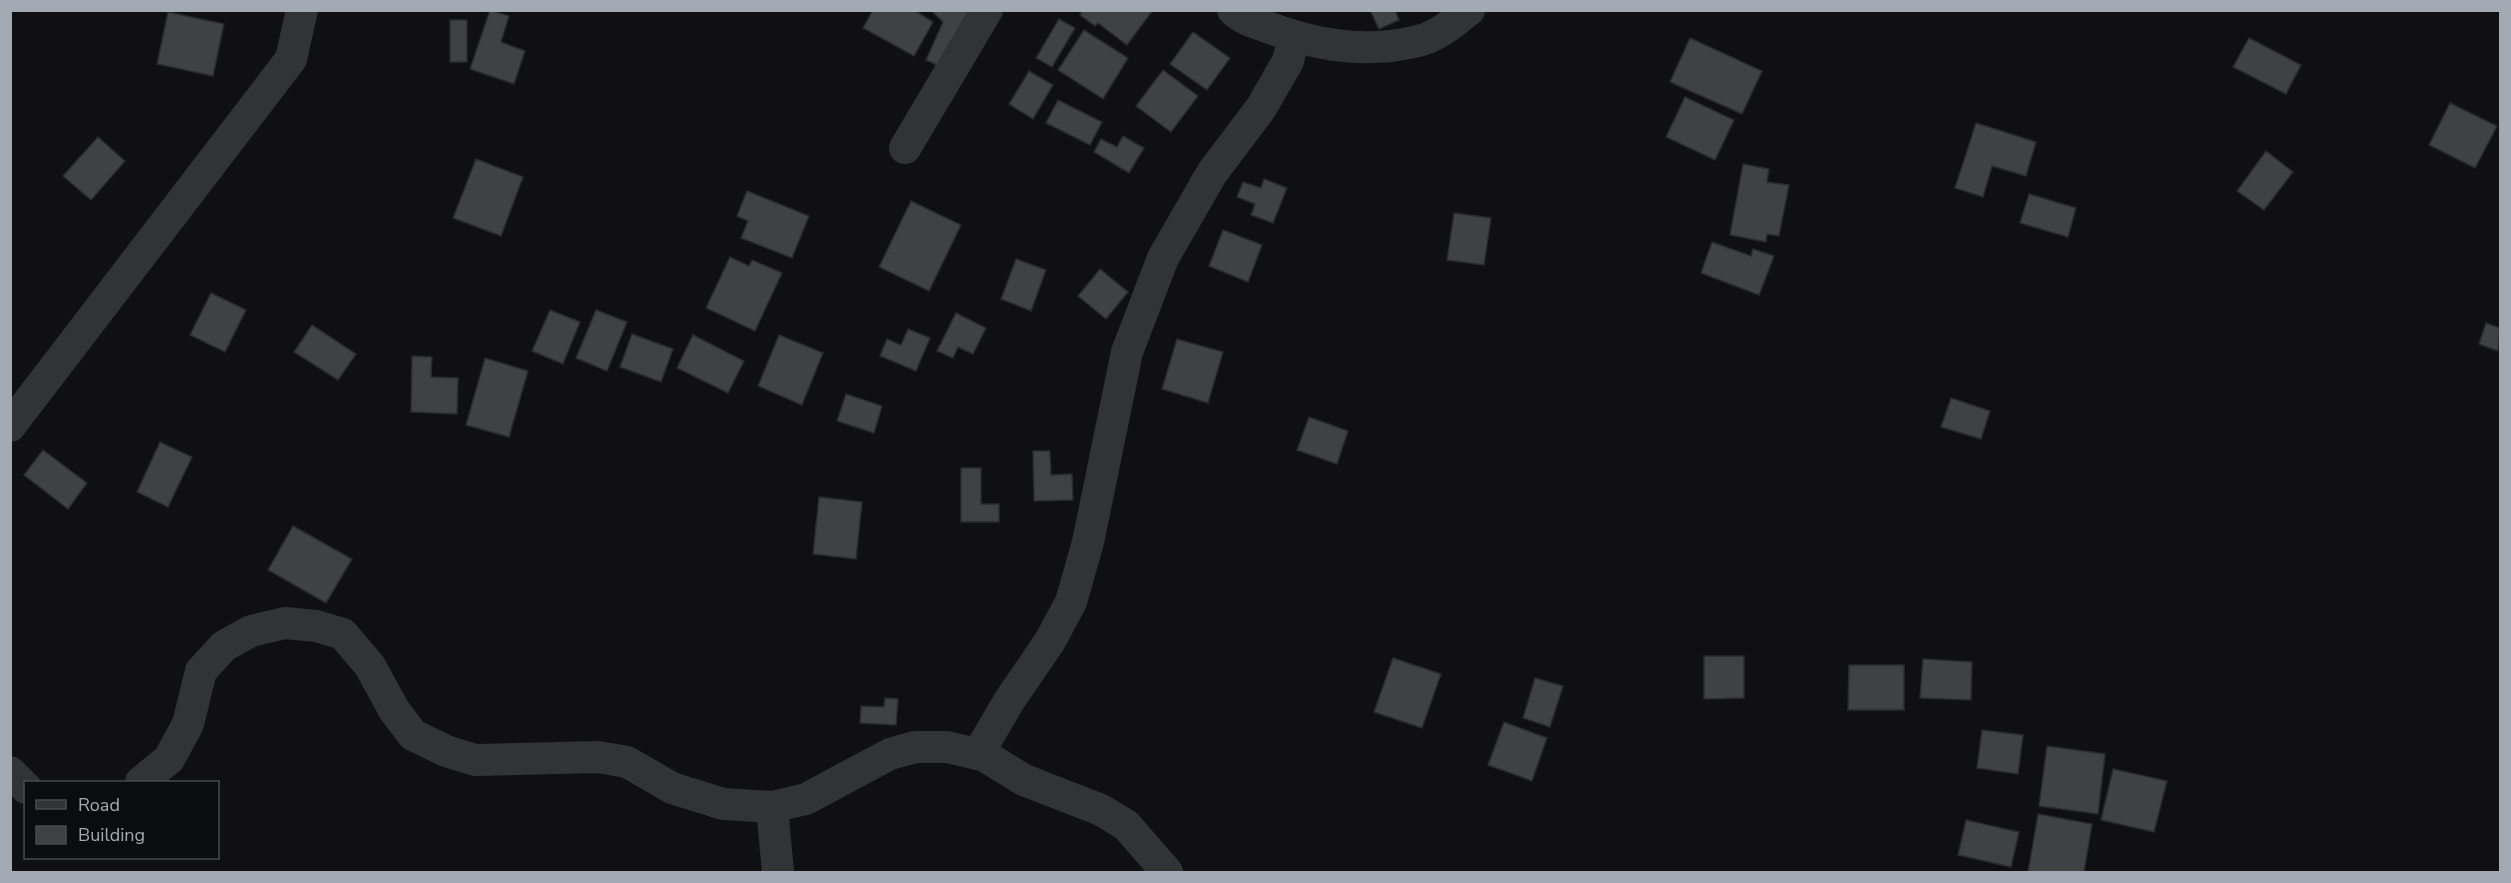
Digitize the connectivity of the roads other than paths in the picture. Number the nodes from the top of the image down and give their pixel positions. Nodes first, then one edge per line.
1 (302, 10) edge
2 (987, 10) edge
3 (1233, 10) edge
4 (1469, 10) edge
5 (1294, 37) junction
6 (905, 148) dead end
7 (10, 426) edge
8 (978, 754) junction
9 (10, 772) edge
10 (143, 781) edge
11 (24, 787) edge
12 (772, 807) junction
13 (778, 873) edge
14 (1167, 873) edge

1 - 7 street
2 - 6 street
3 - 5 street
4 - 5 street
5 - 8 street
8 - 12 street
8 - 14 street
9 - 11 street
10 - 12 street
12 - 13 street

